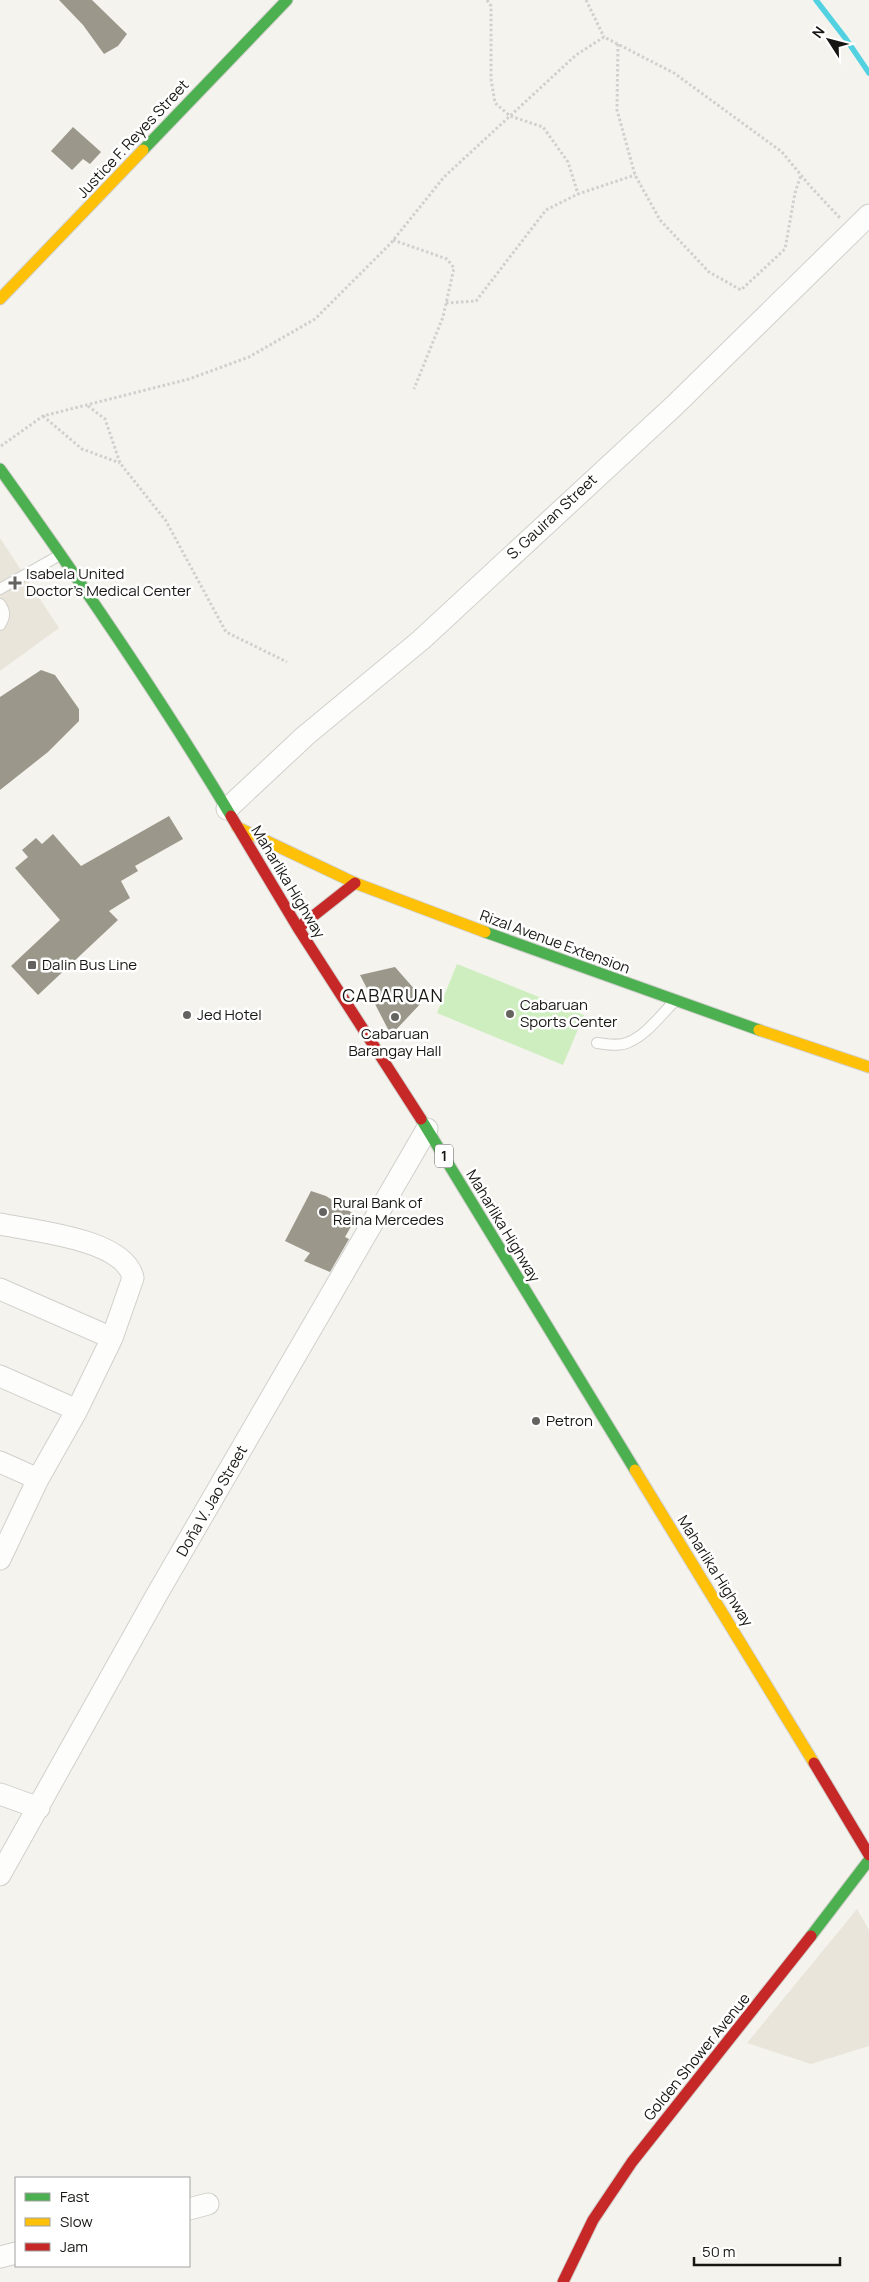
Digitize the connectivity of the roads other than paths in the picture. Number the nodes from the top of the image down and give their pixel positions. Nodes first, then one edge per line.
1 (287, 0) edge
2 (869, 215) edge
3 (0, 299) edge
4 (0, 469) edge
5 (61, 554) junction
6 (0, 589) edge
7 (0, 604) edge
8 (0, 625) edge
9 (232, 818) junction
10 (355, 883) junction
11 (298, 928) junction
12 (674, 1001) junction
13 (597, 1044) dead end
14 (869, 1067) edge
15 (427, 1129) junction
16 (0, 1224) edge
17 (0, 1290) edge
18 (112, 1338) junction
19 (0, 1376) edge
20 (77, 1410) junction
21 (0, 1462) edge
22 (38, 1479) junction
23 (2, 1551) edge
24 (0, 1794) edge
25 (39, 1808) junction
26 (869, 1855) edge
27 (869, 1860) edge
28 (0, 1875) edge
29 (15, 2253) edge
30 (0, 2257) edge
31 (563, 2282) edge

1 - 3 main road, Justice F. Reyes Street
2 - 9 street, S. Gauiran Street
4 - 5 main road, Maharlika Highway / 1
5 - 6 lane
5 - 9 main road, Maharlika Highway / 1
7 - 8 lane
9 - 10 main road, Rizal Avenue Extension
9 - 11 main road, Maharlika Highway / 1
10 - 11 main road
10 - 12 main road, Rizal Avenue Extension
11 - 15 main road, Maharlika Highway / 1
12 - 13 lane
12 - 14 main road, Rizal Avenue Extension
15 - 25 street, Doña V. Jao Street
15 - 26 main road, Maharlika Highway / 1
16 - 18 street
17 - 18 street
18 - 20 street
19 - 20 street
20 - 22 street
21 - 22 street
22 - 23 street
24 - 25 street
25 - 28 street, Doña V. Jao Street
27 - 31 main road, Golden Shower Avenue
29 - 30 street

